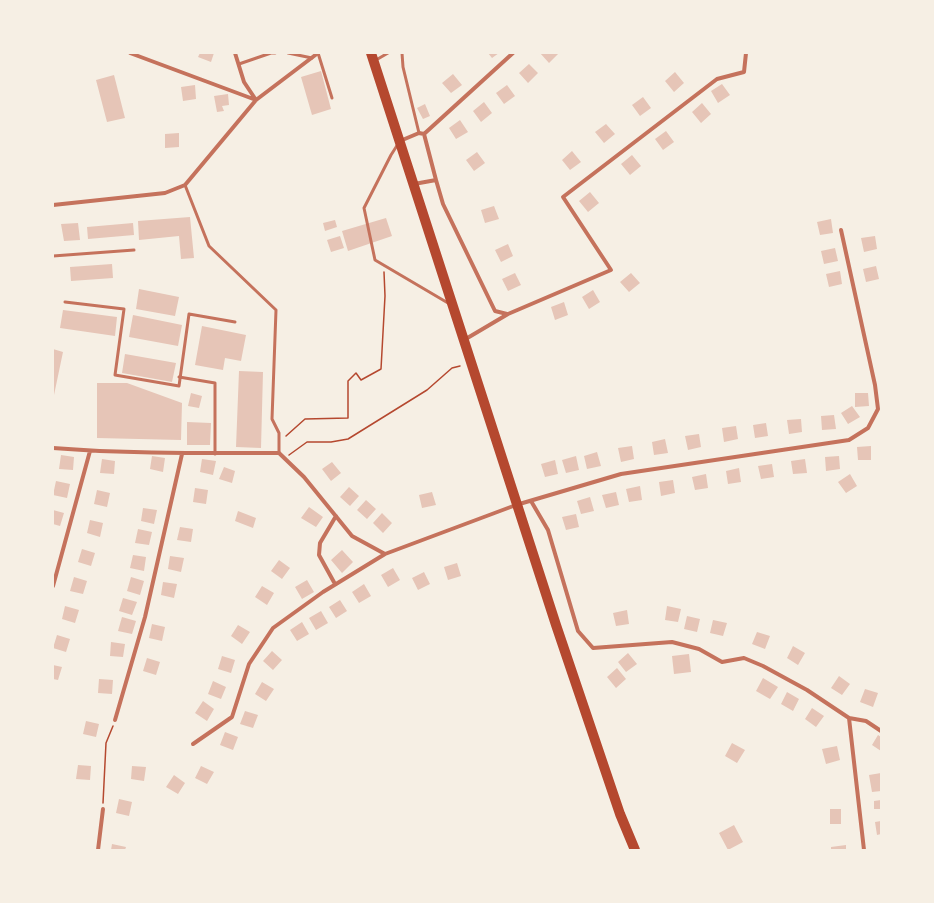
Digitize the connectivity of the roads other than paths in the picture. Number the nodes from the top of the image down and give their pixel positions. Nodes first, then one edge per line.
1 (130, 53) edge
2 (235, 53) edge
3 (275, 53) edge
4 (288, 53) edge
5 (318, 53) edge
6 (388, 53) edge
7 (402, 53) edge
8 (513, 53) edge
9 (746, 53) edge
10 (373, 57) edge
11 (312, 58) junction
12 (239, 64) junction
13 (332, 98) dead end
14 (256, 100) junction
15 (419, 134) junction
16 (424, 134) junction
17 (400, 141) junction
18 (436, 180) junction
19 (414, 184) junction
20 (184, 185) junction
21 (53, 205) edge
22 (841, 230) dead end
23 (134, 250) dead end
24 (53, 256) edge
25 (65, 302) dead end
26 (453, 306) junction
27 (508, 314) junction
28 (235, 322) dead end
29 (464, 340) junction
30 (179, 377) junction
31 (53, 448) edge
32 (90, 451) junction
33 (279, 453) junction
34 (182, 454) junction
35 (215, 454) junction
36 (531, 501) junction
37 (516, 506) junction
38 (336, 516) junction
39 (385, 554) junction
40 (335, 584) junction
41 (53, 586) edge
42 (849, 718) junction
43 (115, 720) road end
44 (881, 731) edge
45 (193, 744) dead end
46 (102, 809) road end
47 (98, 850) edge
48 (635, 850) edge
49 (864, 850) edge

1 - 14 street
2 - 12 street
3 - 12 lane
4 - 11 lane
5 - 11 street
5 - 13 lane
6 - 10 lane
7 - 15 lane
8 - 16 street
9 - 27 street
10 - 17 highway
11 - 14 street
12 - 14 street
14 - 20 street
15 - 16 street
15 - 17 street
16 - 18 street
17 - 19 highway
17 - 26 lane
18 - 19 street
18 - 27 street
19 - 26 highway
20 - 21 street
20 - 33 lane
22 - 36 street
23 - 24 lane
25 - 30 lane
26 - 29 highway
27 - 29 street
28 - 30 lane
29 - 37 highway
30 - 35 lane
31 - 32 street
32 - 34 street
32 - 41 street
33 - 35 street
33 - 38 street
34 - 35 street
34 - 43 street
36 - 37 street
36 - 42 street
37 - 39 street
37 - 48 highway
38 - 39 street
38 - 40 street
39 - 40 street
40 - 45 street
42 - 44 street
42 - 49 street
46 - 47 street

